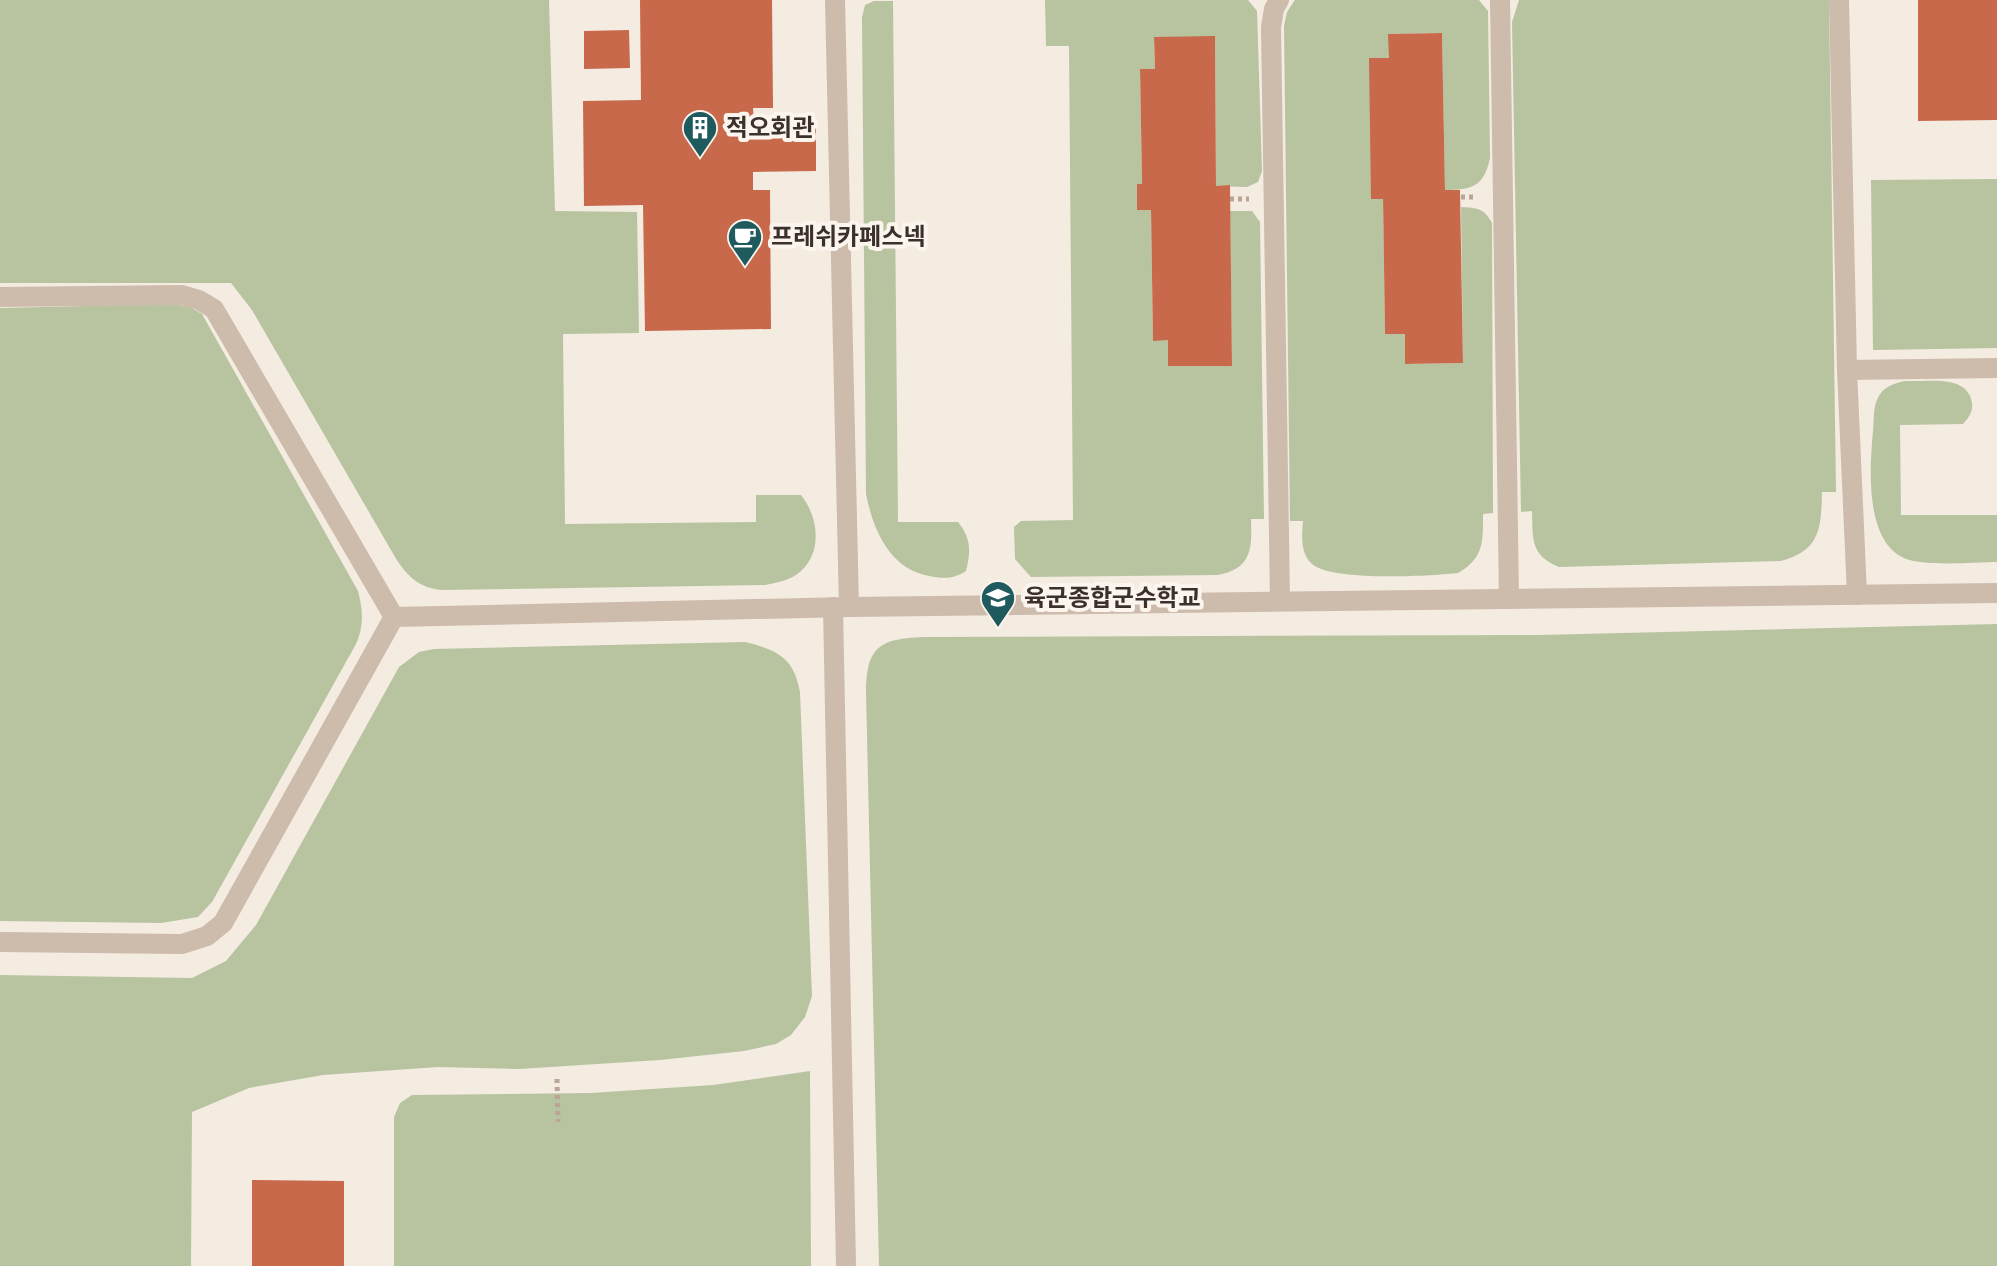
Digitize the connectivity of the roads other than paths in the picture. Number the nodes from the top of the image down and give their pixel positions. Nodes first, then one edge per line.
1 (835, 0) edge
2 (1279, 0) edge
3 (1500, 0) edge
4 (1839, 0) edge
5 (0, 297) edge
6 (1997, 368) edge
7 (1847, 370) junction
8 (1997, 593) edge
9 (1857, 595) junction
10 (1509, 599) junction
11 (1280, 601) junction
12 (841, 607) junction
13 (394, 617) junction
14 (0, 942) edge
15 (846, 1266) edge

1 - 12 street
2 - 11 street
3 - 10 street
4 - 7 street
5 - 13 street
6 - 7 street
7 - 9 street
8 - 9 street
9 - 10 street
10 - 11 street
11 - 12 street
12 - 13 street
12 - 15 street
13 - 14 street

